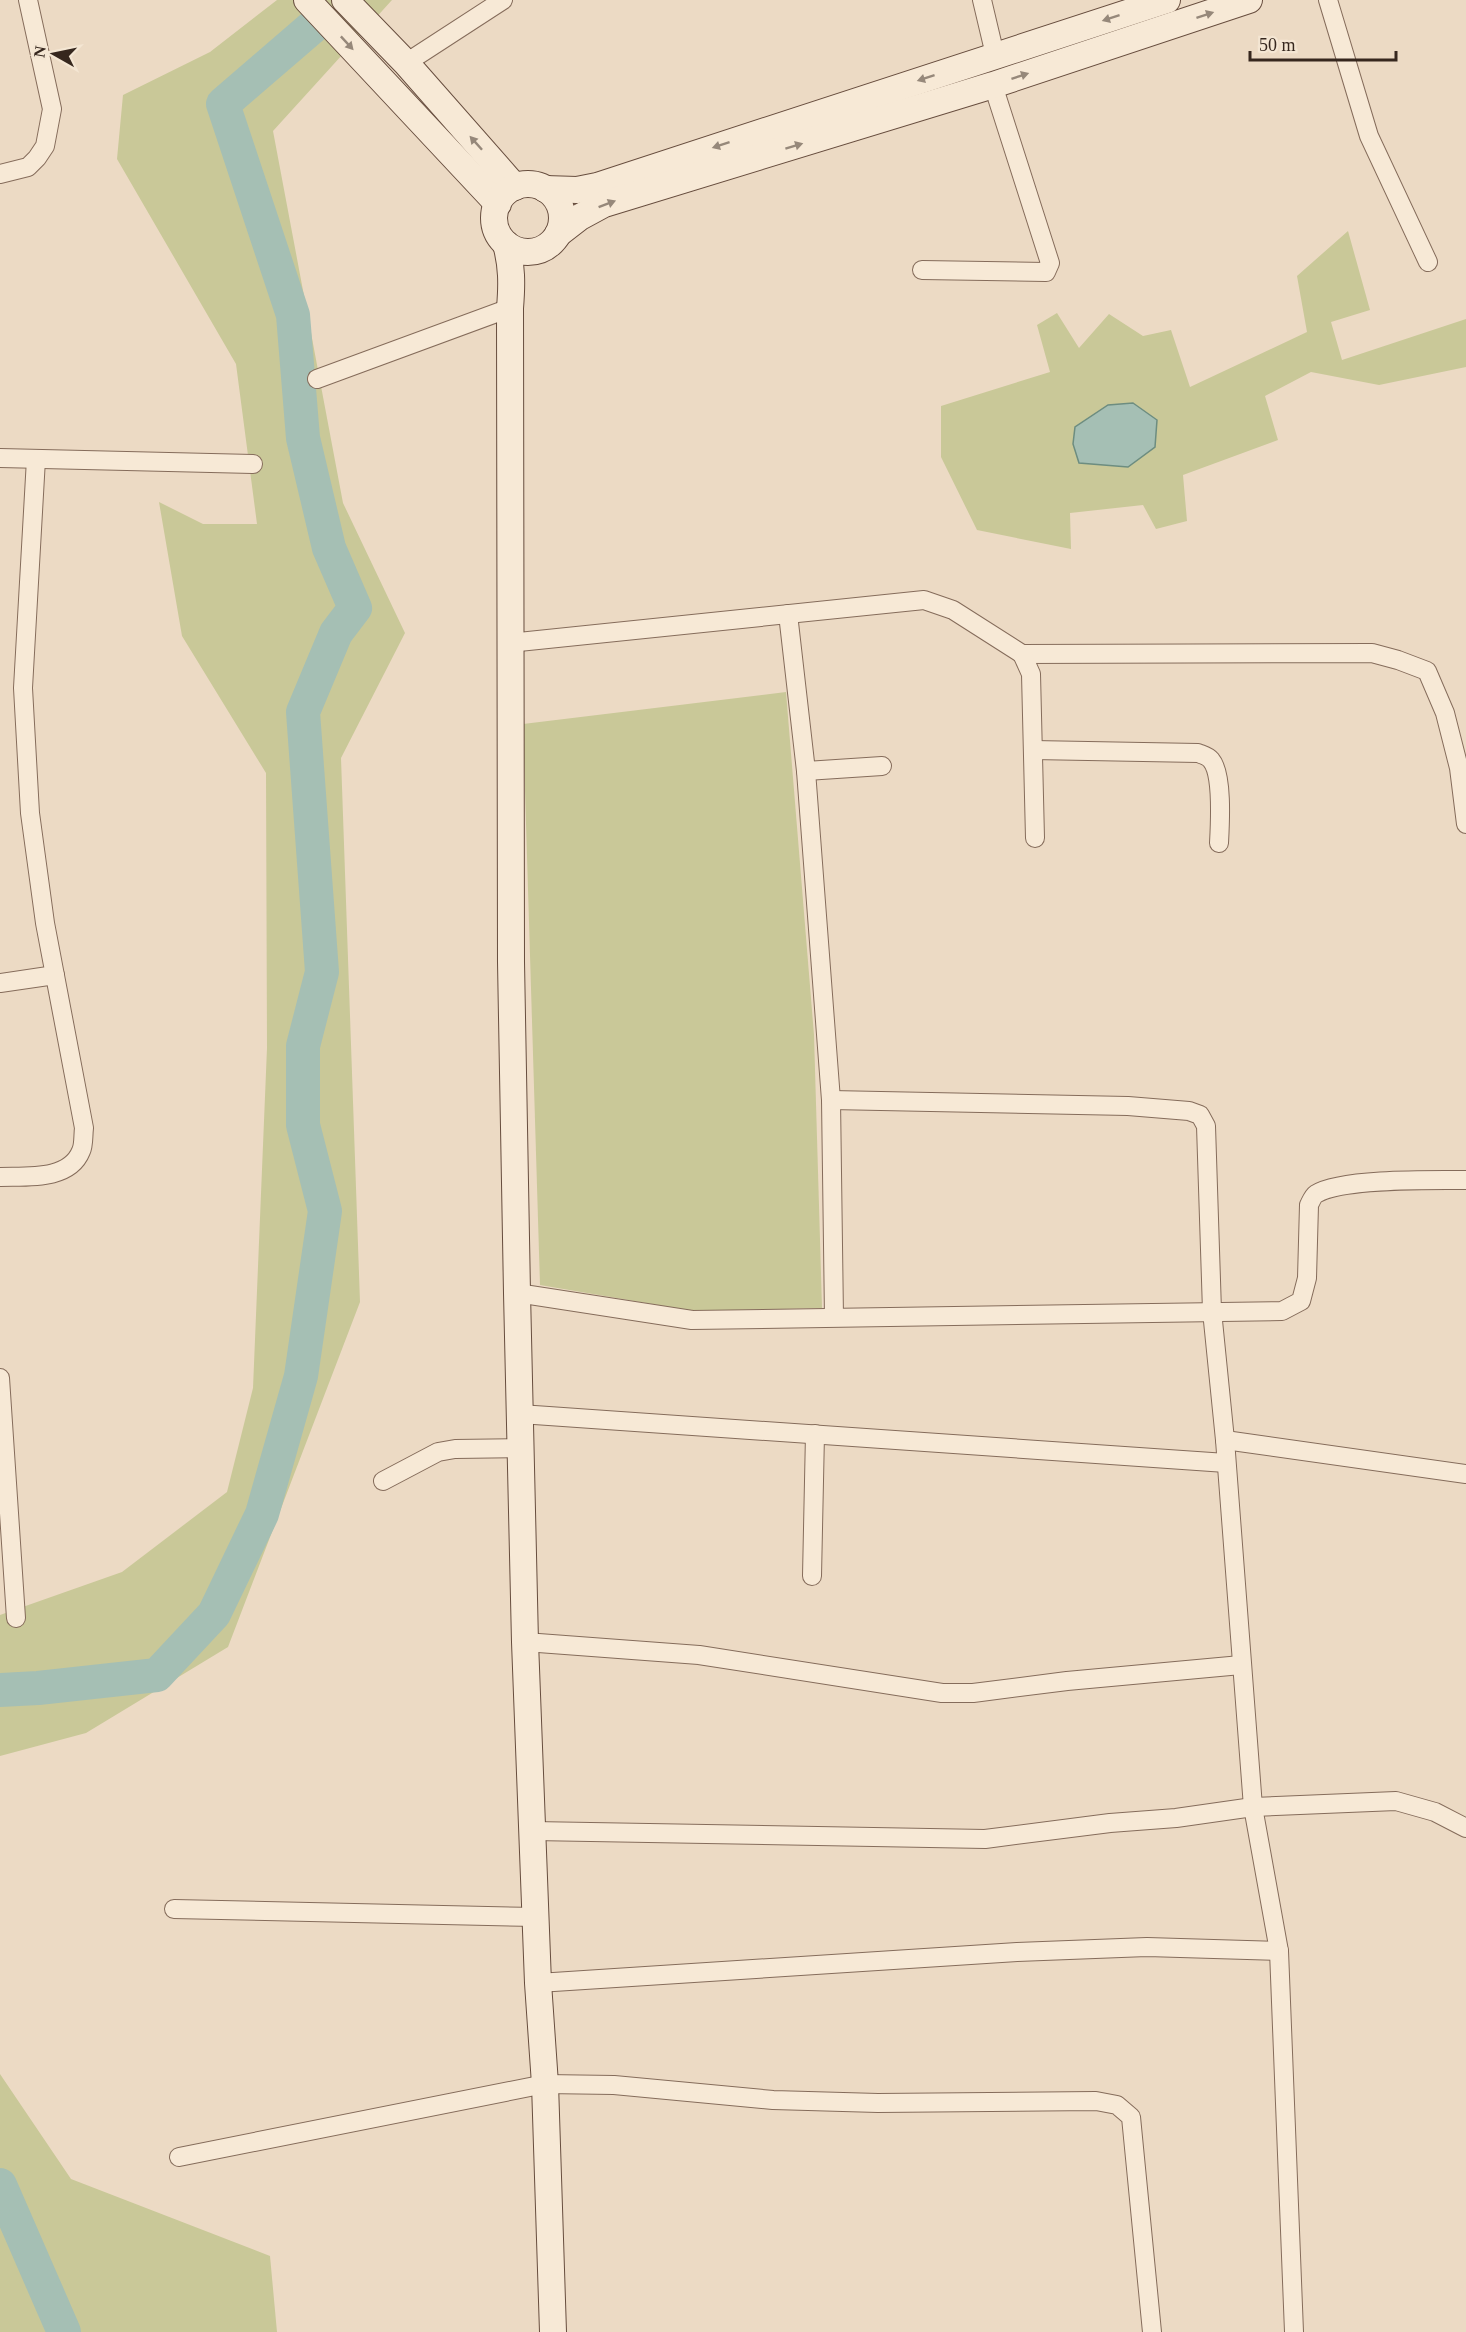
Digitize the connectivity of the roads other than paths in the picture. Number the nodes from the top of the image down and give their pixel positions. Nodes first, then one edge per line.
1 (28, 0) edge
2 (307, 0) edge
3 (345, 0) edge
4 (503, 0) edge
5 (982, 0) edge
6 (1165, 0) edge
7 (1249, 0) edge
8 (1328, 0) edge
9 (995, 55) junction
10 (406, 63) junction
11 (993, 85) junction
12 (0, 174) edge
13 (545, 189) junction
14 (507, 196) junction
15 (551, 241) junction
16 (506, 244) junction
17 (1428, 262) dead end
18 (922, 270) dead end
19 (510, 308) junction
20 (316, 379) dead end
21 (0, 458) edge
22 (36, 459) junction
23 (253, 464) dead end
24 (788, 614) junction
25 (509, 643) junction
26 (1022, 654) junction
27 (1033, 750) junction
28 (882, 766) dead end
29 (806, 771) junction
30 (1466, 824) edge
31 (1035, 838) dead end
32 (1219, 843) dead end
33 (55, 975) junction
34 (0, 983) edge
35 (831, 1100) junction
36 (0, 1177) edge
37 (1466, 1180) edge
38 (517, 1293) junction
39 (1212, 1311) junction
40 (834, 1317) junction
41 (0, 1378) edge
42 (520, 1414) junction
43 (814, 1434) junction
44 (1225, 1440) junction
45 (521, 1448) junction
46 (1226, 1463) junction
47 (1466, 1474) edge
48 (383, 1481) dead end
49 (5, 1530) edge
50 (812, 1576) dead end
51 (16, 1617) dead end
52 (525, 1642) junction
53 (1241, 1665) junction
54 (1253, 1807) junction
55 (1466, 1828) edge
56 (532, 1832) junction
57 (174, 1909) dead end
58 (536, 1917) junction
59 (1279, 1951) junction
60 (538, 1983) junction
61 (545, 2084) junction
62 (179, 2157) dead end
63 (553, 2332) edge
64 (1152, 2332) edge
65 (1294, 2332) edge

1 - 12 street
2 -> 14 street
3 - 10 street
4 - 10 street
5 - 9 street
6 -> 9 street
11 -> 7 street
8 - 17 street
9 -> 13 street
14 -> 10 street
15 -> 11 street
11 - 18 street
13 - 14 street
13 - 15 street
14 - 16 street
15 - 16 street
15 - 19 street
16 - 19 street
19 - 20 street
19 - 25 street
21 - 22 street
22 - 23 street
22 - 33 street
24 - 25 street
24 - 26 street
24 - 29 street
25 - 38 street
26 - 27 street
26 - 30 street
27 - 31 street
27 - 32 street
28 - 29 street
29 - 35 street
33 - 34 street
33 - 36 street
35 - 39 street
35 - 40 street
37 - 39 street
38 - 40 street
38 - 42 street
39 - 40 street
39 - 44 street
41 - 49 street
42 - 43 street
42 - 45 street
43 - 46 street
43 - 50 street
44 - 46 street
44 - 47 street
45 - 48 street
45 - 52 street
46 - 53 street
49 - 51 street
52 - 53 street
52 - 56 street
53 - 54 street
54 - 55 street
54 - 56 street
54 - 59 street
56 - 58 street
57 - 58 street
58 - 60 street
59 - 60 street
59 - 65 street
60 - 61 street
61 - 62 street
61 - 63 street
61 - 64 street

